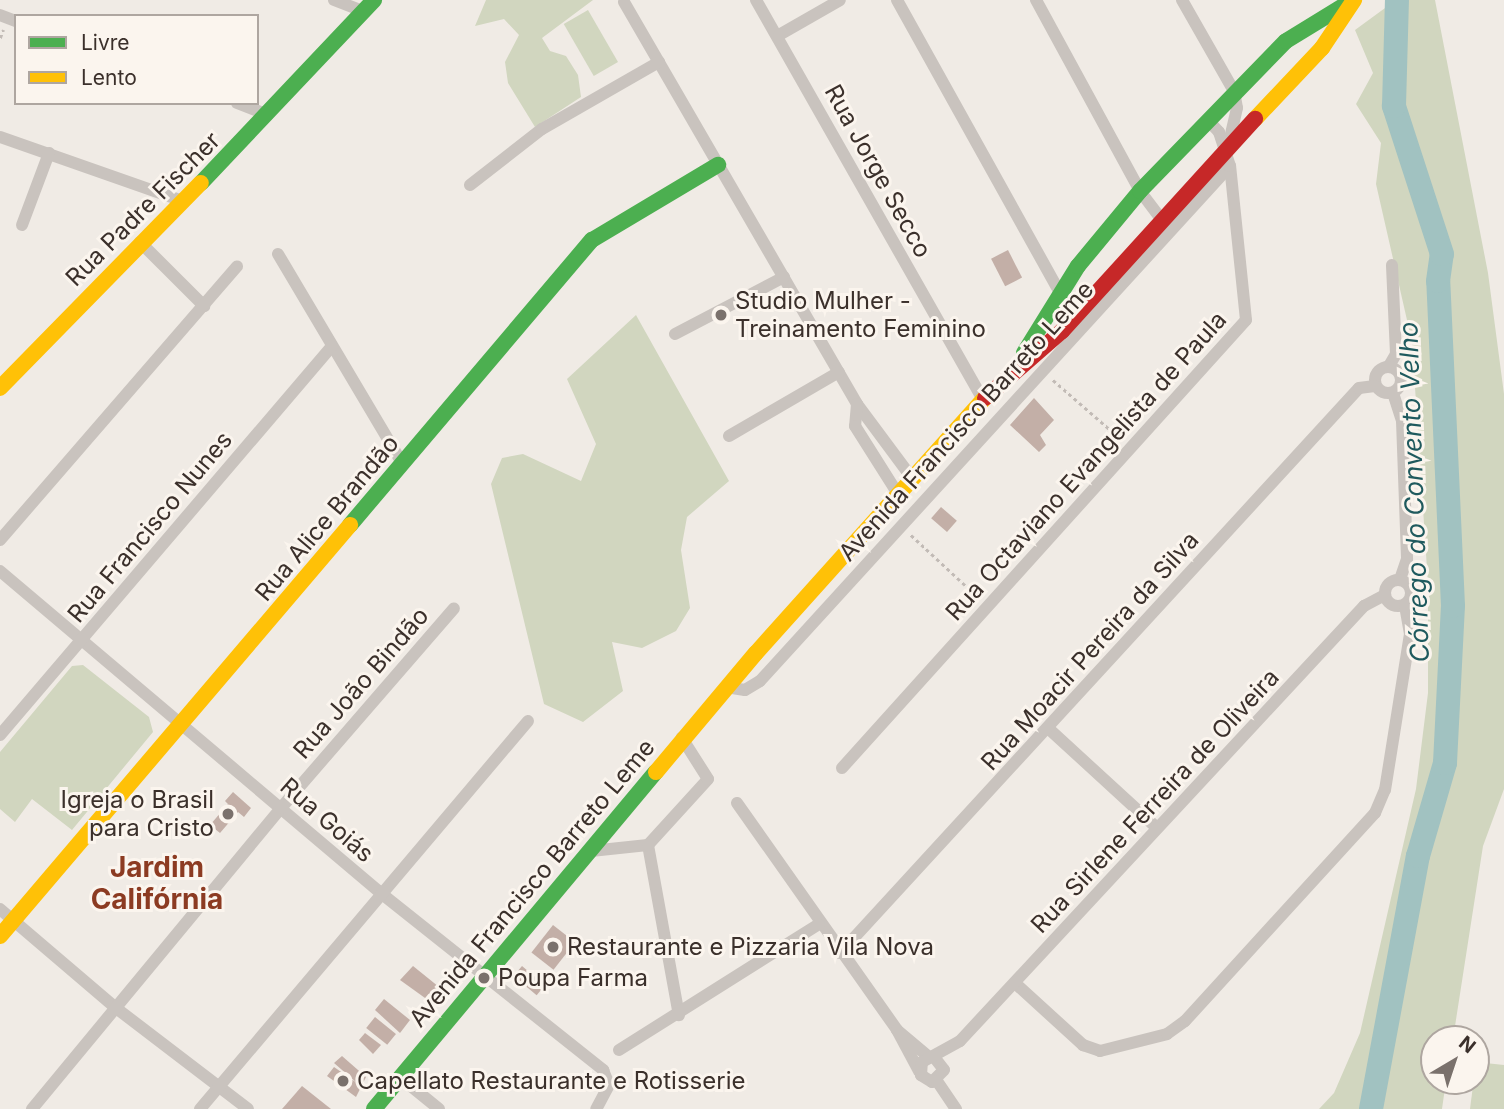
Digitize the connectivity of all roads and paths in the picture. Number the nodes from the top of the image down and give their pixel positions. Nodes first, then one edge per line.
1 (334, 0) edge
2 (756, 0) edge
3 (840, 0) edge
4 (897, 0) edge
5 (1036, 0) edge
6 (1182, 0) edge
7 (1353, 0) edge
8 (624, 2) dead end
9 (368, 6) edge
10 (779, 35) junction
11 (659, 62) junction
12 (1234, 91) junction
13 (242, 105) edge
14 (268, 115) junction
15 (1208, 120) junction
16 (0, 136) edge
17 (1227, 149) junction
18 (49, 153) junction
19 (719, 165) junction
20 (1230, 166) junction
21 (470, 185) dead end
22 (1140, 191) junction
23 (183, 201) junction
24 (1160, 218) junction
25 (22, 225) dead end
26 (140, 242) junction
27 (278, 254) dead end
28 (1392, 265) dead end
29 (237, 266) dead end
30 (784, 277) junction
31 (1061, 295) junction
32 (204, 306) junction
33 (675, 334) dead end
34 (332, 346) junction
35 (1389, 366) junction
36 (1043, 370) junction
37 (839, 372) junction
38 (1006, 377) junction
39 (1375, 386) junction
40 (0, 388) edge
41 (1393, 393) junction
42 (983, 400) junction
43 (857, 404) junction
44 (729, 436) dead end
45 (1131, 448) junction
46 (402, 463) junction
47 (912, 478) junction
48 (898, 494) junction
49 (901, 526) junction
50 (0, 540) edge
51 (0, 571) edge
52 (1400, 579) junction
53 (1385, 595) junction
54 (1405, 605) junction
55 (988, 606) junction
56 (454, 608) dead end
57 (81, 640) junction
58 (726, 687) junction
59 (528, 721) dead end
60 (181, 724) junction
61 (1049, 729) junction
62 (0, 735) edge
63 (682, 738) junction
64 (842, 768) dead end
65 (737, 803) dead end
66 (281, 807) junction
67 (1156, 827) junction
68 (648, 845) junction
69 (587, 851) junction
70 (382, 894) junction
71 (6, 915) edge
72 (819, 924) junction
73 (0, 936) edge
74 (840, 953) junction
75 (483, 974) junction
76 (1016, 984) junction
77 (116, 1008) junction
78 (679, 1016) junction
79 (897, 1030) junction
80 (619, 1050) dead end
81 (935, 1060) junction
82 (919, 1071) junction
83 (401, 1078) junction
84 (937, 1081) junction
85 (218, 1085) junction
86 (598, 1107) edge
87 (32, 1109) edge
88 (200, 1109) edge
89 (248, 1109) edge
90 (374, 1109) edge
91 (439, 1109) edge
92 (956, 1109) edge

1 - 9 street
2 - 10 street, Rua Jorge Secco
3 - 10 street
4 - 31 street
5 - 22 street
6 - 12 street
7 - 12 main road, Avenida Francisco Barreto Leme
7 - 17 main road, Avenida Francisco Barreto Leme
8 - 11 street
9 - 14 main road, Rua Padre Fischer
10 - 42 street, Rua Jorge Secco
11 - 19 street
11 - 21 street
12 - 15 main road, Avenida Francisco Barreto Leme
12 - 17 street
13 - 14 street
14 - 23 main road, Rua Padre Fischer
15 - 17 street
15 - 22 main road, Avenida Francisco Barreto Leme
16 - 18 street
17 - 20 street, Rua Octaviano Evangelista de Paula
17 - 24 main road, Avenida Francisco Barreto Leme
18 - 23 street
18 - 25 street
19 - 30 street
19 - 46 main road, Rua Alice Brandão
20 - 36 street, Avenida Francisco Barreto Leme
20 - 45 street, Rua Octaviano Evangelista de Paula
22 - 24 street
22 - 31 main road, Avenida Francisco Barreto Leme
23 - 26 main road, Rua Padre Fischer
24 - 38 main road, Avenida Francisco Barreto Leme
26 - 32 street
26 - 40 main road, Rua Padre Fischer
27 - 34 street
28 - 35 street
29 - 32 street
30 - 33 street
30 - 37 street
31 - 38 main road, Avenida Francisco Barreto Leme
32 - 50 street
34 - 46 street
34 - 57 street, Rua Francisco Nunes
35 - 39 street
35 - 41 street
36 - 45 path
36 - 49 street, Avenida Francisco Barreto Leme
37 - 43 street
37 - 44 street
38 - 42 main road, Avenida Francisco Barreto Leme
39 - 41 street
39 - 61 street, Rua Moacir Pereira da Silva
41 - 52 street
42 - 47 main road, Avenida Francisco Barreto Leme
43 - 47 street
43 - 48 street
45 - 55 street, Rua Octaviano Evangelista de Paula
46 - 60 main road, Rua Alice Brandão
47 - 48 main road, Avenida Francisco Barreto Leme
48 - 58 main road, Avenida Francisco Barreto Leme
49 - 55 path
49 - 58 street, Avenida Francisco Barreto Leme
51 - 57 street, Rua Goiás
52 - 53 street
52 - 54 street
53 - 54 street
53 - 67 street, Rua Sirlene Ferreira de Oliveira
54 - 76 street
55 - 64 street, Rua Octaviano Evangelista de Paula
56 - 66 street, Rua João Bindão
57 - 60 street, Rua Goiás
57 - 62 street, Rua Francisco Nunes
58 - 63 main road, Avenida Francisco Barreto Leme
59 - 70 street
60 - 66 street, Rua Goiás
60 - 71 main road, Rua Alice Brandão
61 - 67 street
61 - 74 street, Rua Moacir Pereira da Silva
63 - 68 street
63 - 69 main road, Avenida Francisco Barreto Leme
65 - 72 street
66 - 70 street, Rua Goiás
66 - 77 street, Rua João Bindão
67 - 76 street, Rua Sirlene Ferreira de Oliveira
68 - 69 street
68 - 78 street
69 - 75 main road, Avenida Francisco Barreto Leme
70 - 75 street, Rua Goiás
70 - 85 street
71 - 73 main road, Rua Alice Brandão
71 - 77 street
72 - 74 street
72 - 78 street
74 - 79 street
75 - 83 main road, Avenida Francisco Barreto Leme
75 - 86 street, Rua Goiás
76 - 81 street, Rua Sirlene Ferreira de Oliveira
77 - 85 street
77 - 87 street, Rua João Bindão
78 - 80 street
79 - 81 street
79 - 82 street
81 - 82 street
81 - 84 street
82 - 84 street
83 - 90 main road, Avenida Francisco Barreto Leme
83 - 91 street
84 - 92 street
85 - 88 street
85 - 89 street

